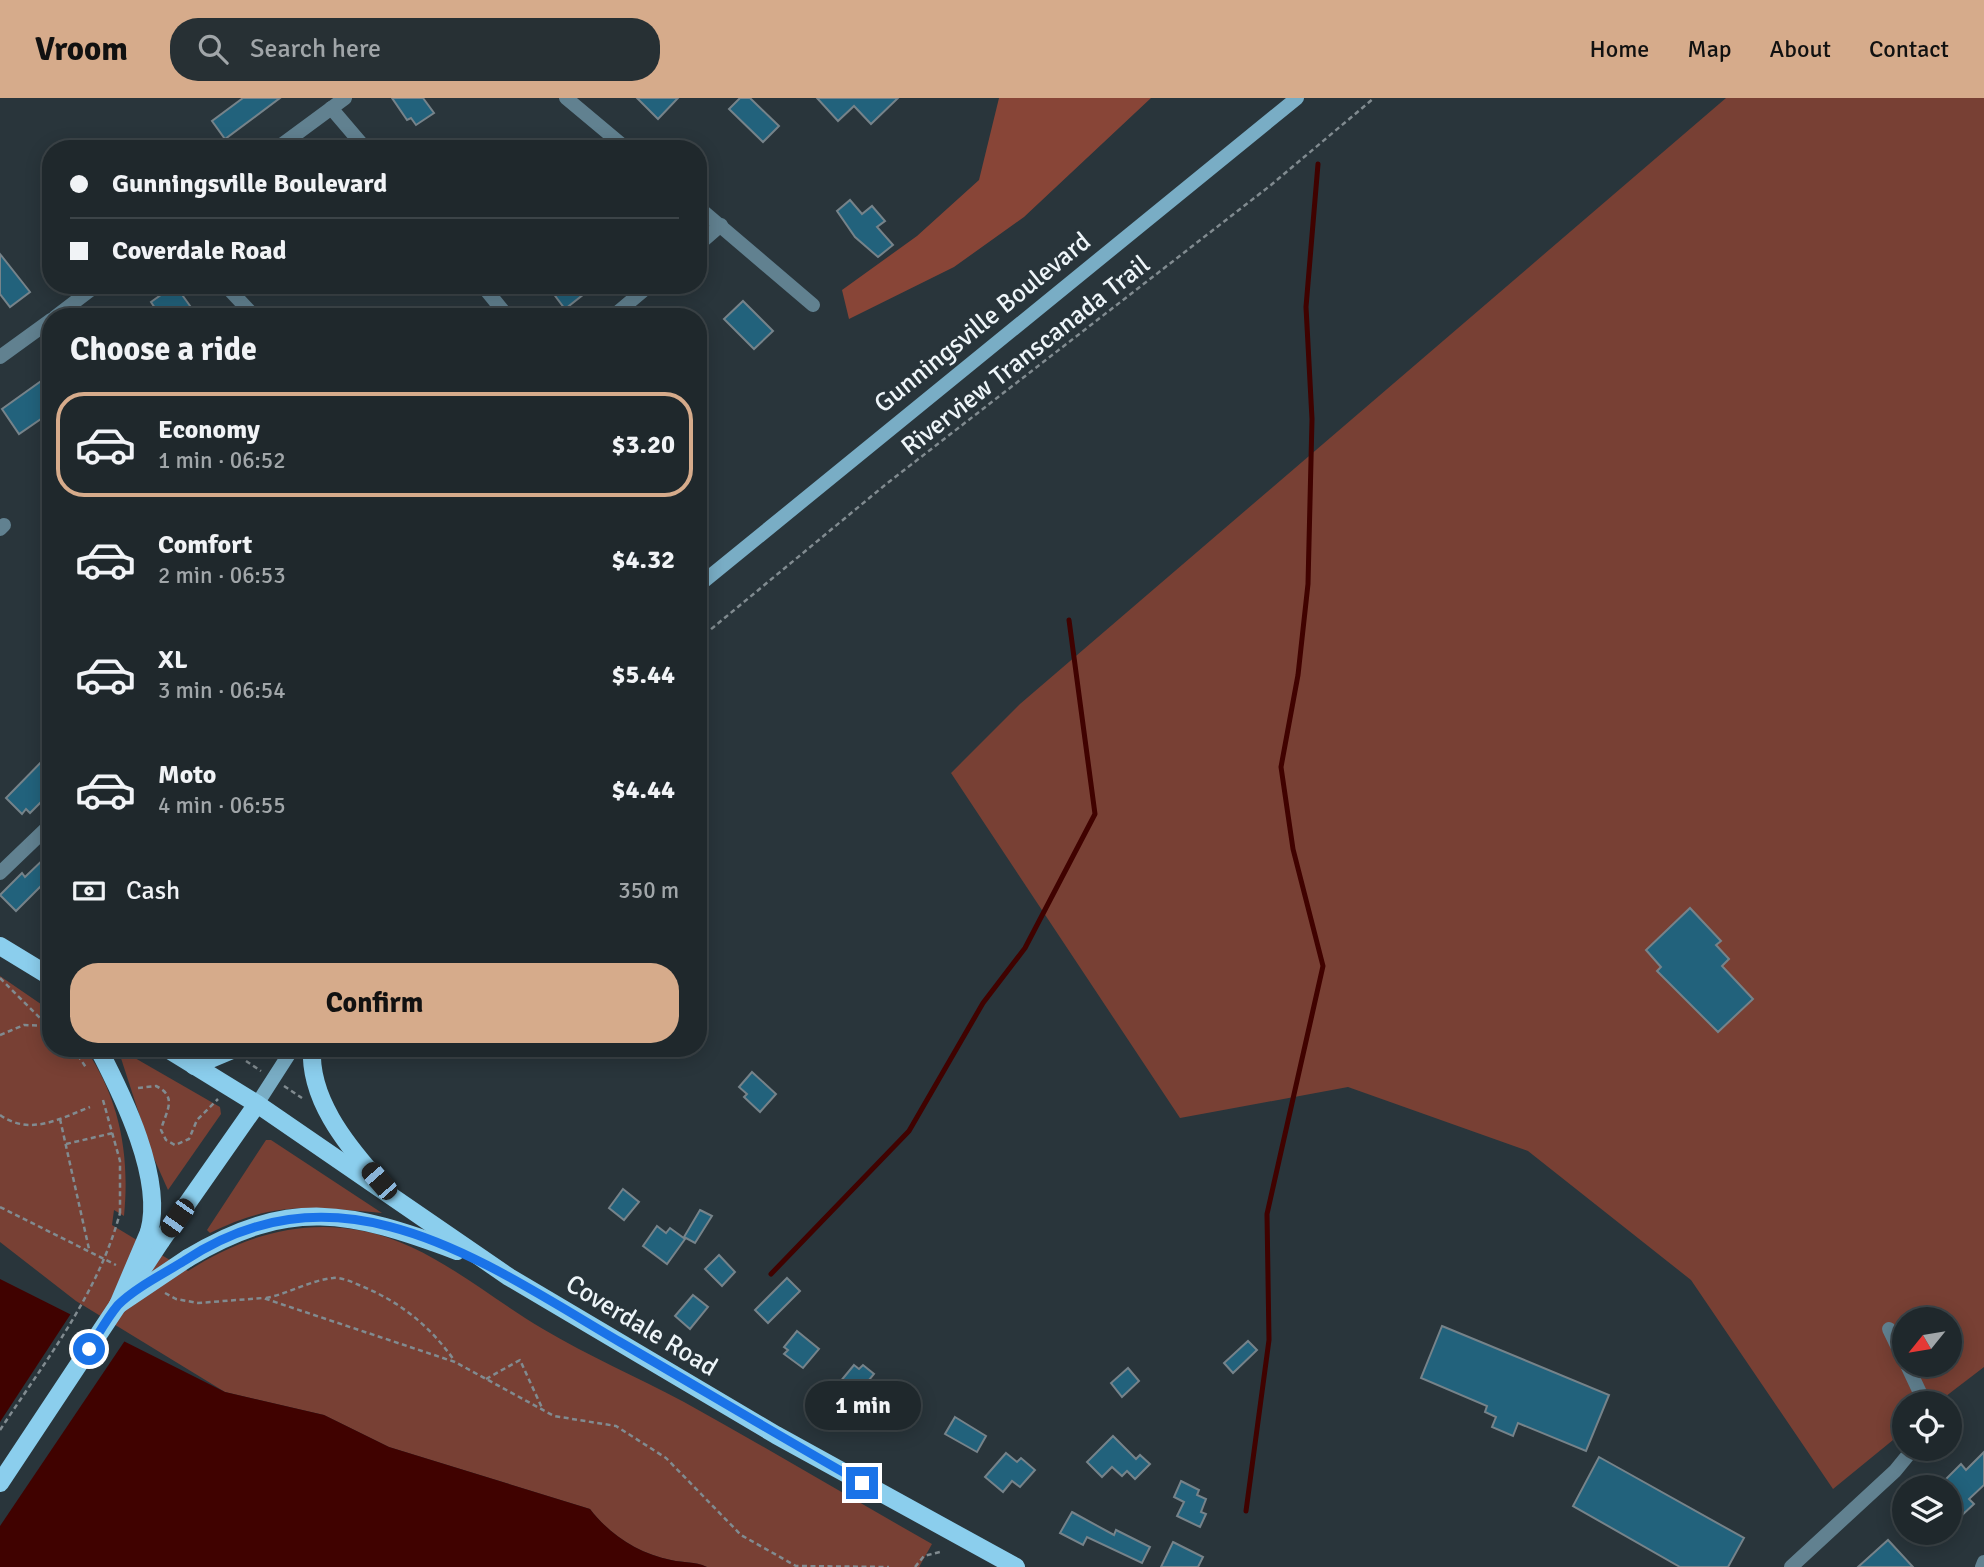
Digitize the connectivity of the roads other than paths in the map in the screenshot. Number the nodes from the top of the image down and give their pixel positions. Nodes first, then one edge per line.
1 (345, 98) edge
2 (566, 98) edge
3 (1297, 98) edge
4 (331, 108) junction
5 (288, 140) edge
6 (358, 140) edge
7 (616, 140) edge
8 (707, 214) edge
9 (721, 225) junction
10 (707, 237) edge
11 (85, 294) edge
12 (233, 294) edge
13 (489, 294) edge
14 (639, 294) edge
15 (813, 304) dead end
16 (66, 308) edge
17 (247, 308) edge
18 (501, 308) edge
19 (623, 308) edge
20 (42, 326) edge
21 (0, 355) edge
22 (707, 579) edge
23 (42, 833) edge
24 (0, 873) edge
25 (4, 948) edge
26 (42, 971) edge
27 (42, 984) edge
28 (102, 1057) edge
29 (180, 1057) edge
30 (229, 1057) edge
31 (287, 1057) edge
32 (313, 1057) edge
33 (194, 1066) junction
34 (257, 1104) junction
35 (392, 1196) junction
36 (155, 1236) junction
37 (487, 1263) junction
38 (118, 1305) junction
39 (1889, 1329) dead end
40 (1892, 1335) edge
41 (1903, 1461) edge
42 (0, 1483) edge
43 (1984, 1562) edge
44 (1016, 1567) edge
45 (1791, 1567) edge
46 (1982, 1567) edge

1 - 4 street
2 - 7 street
3 - 22 main road, Gunningsville Boulevard
4 - 5 street
4 - 6 street
8 - 9 street
9 - 10 street
9 - 15 street
11 - 16 street
12 - 17 street
13 - 18 street
14 - 19 street
20 - 21 street
23 - 24 street
25 - 26 main road
25 - 27 main road
28 - 36 main road
29 - 33 main road, Coverdale Road
30 - 33 main road
31 - 34 main road
32 - 35 main road
33 - 34 main road, Coverdale Road
34 - 35 main road, Coverdale Road
34 - 36 main road
35 - 37 main road, Coverdale Road
36 - 38 main road, bridge
37 - 38 main road, bridge
37 - 44 main road, Coverdale Road
38 - 42 main road
39 - 40 street
41 - 45 street
43 - 46 street

